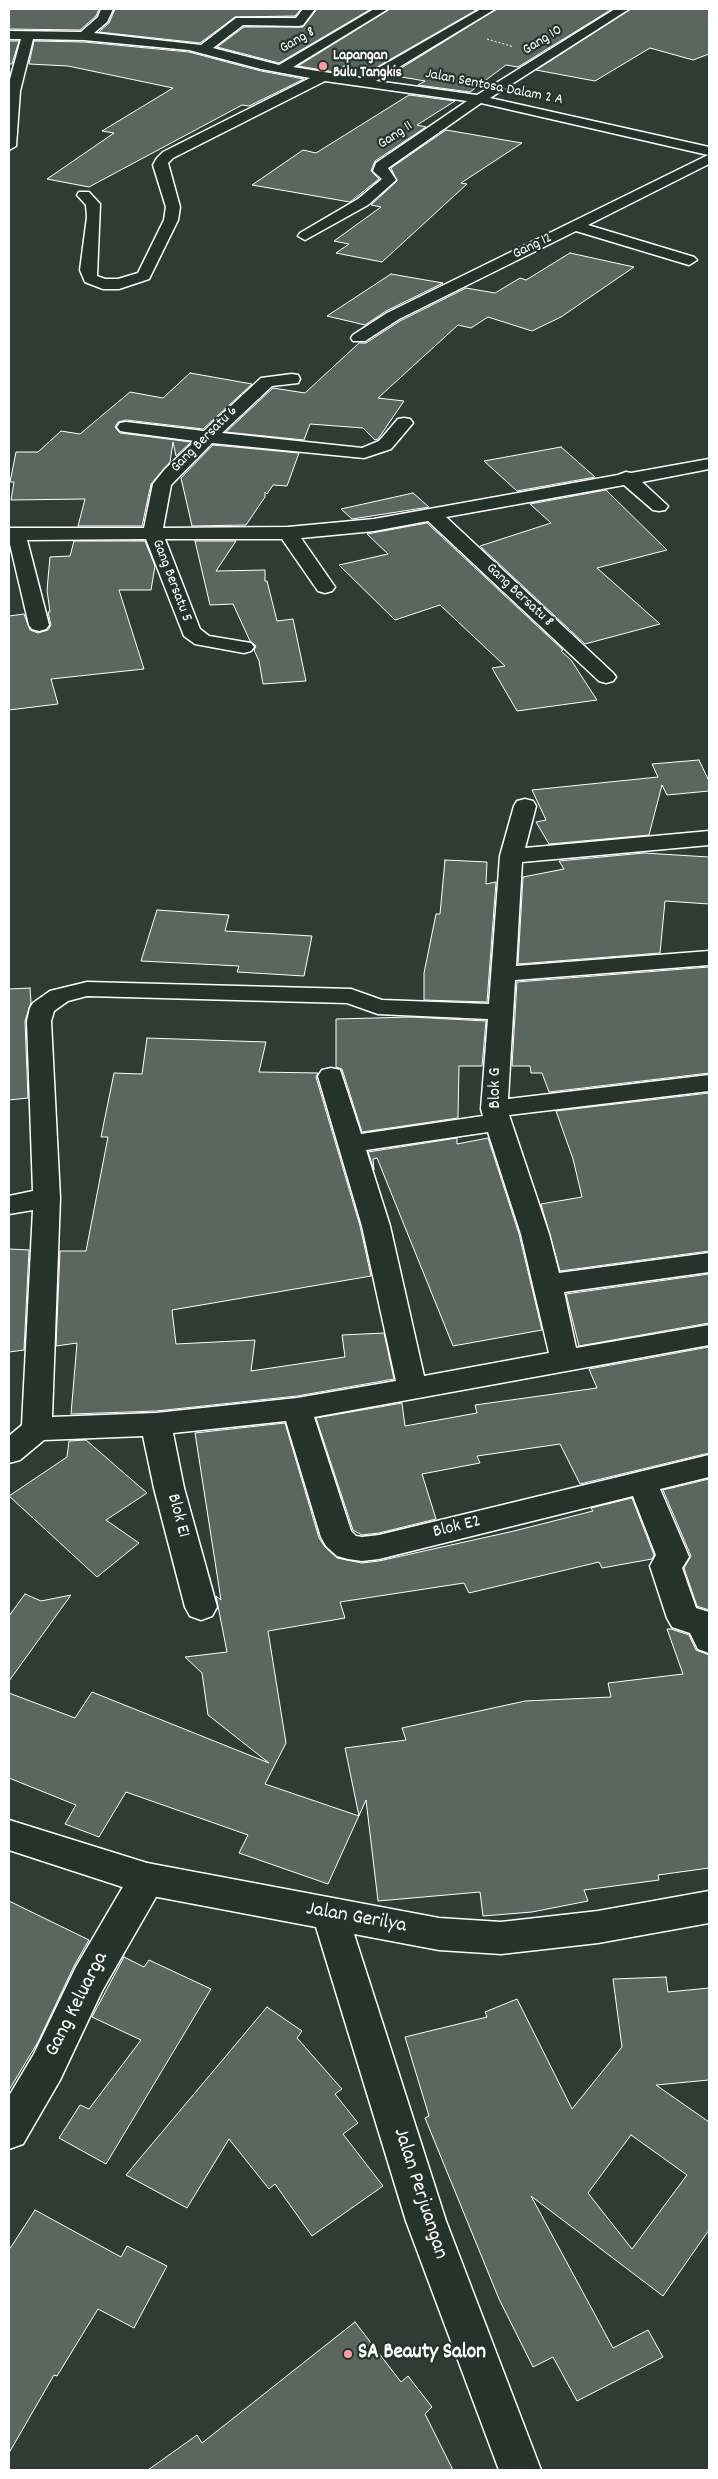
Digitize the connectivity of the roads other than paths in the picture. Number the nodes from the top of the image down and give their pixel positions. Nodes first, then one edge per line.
1 (107, 9) edge
2 (308, 9) edge
3 (382, 9) edge
4 (489, 9) edge
5 (623, 9) edge
6 (231, 10) dead end
7 (240, 22) junction
8 (9, 35) edge
9 (28, 35) junction
10 (84, 36) junction
11 (204, 49) junction
12 (281, 69) junction
13 (323, 77) junction
14 (364, 82) junction
15 (479, 99) junction
16 (11, 112) edge
17 (9, 146) edge
18 (708, 153) edge
19 (84, 195) dead end
20 (577, 226) junction
21 (305, 236) dead end
22 (689, 260) dead end
23 (359, 338) dead end
24 (292, 379) dead end
25 (404, 423) dead end
26 (126, 427) dead end
27 (206, 437) junction
28 (709, 464) edge
29 (626, 477) junction
30 (659, 506) dead end
31 (432, 514) junction
32 (154, 533) junction
33 (288, 533) junction
34 (13, 534) edge
35 (325, 587) dead end
36 (39, 625) dead end
37 (244, 647) dead end
38 (606, 677) dead end
39 (524, 806) dead end
40 (709, 838) edge
41 (511, 856) junction
42 (709, 958) edge
43 (504, 974) junction
44 (501, 1012) junction
45 (331, 1076) dead end
46 (709, 1083) edge
47 (497, 1116) junction
48 (350, 1144) junction
49 (47, 1198) junction
50 (9, 1205) edge
51 (709, 1262) edge
52 (548, 1284) junction
53 (709, 1335) edge
54 (564, 1362) junction
55 (412, 1388) junction
56 (297, 1409) junction
57 (156, 1424) junction
58 (37, 1429) junction
59 (9, 1452) edge
60 (709, 1466) edge
61 (642, 1482) junction
62 (201, 1607) dead end
63 (709, 1640) edge
64 (9, 1835) edge
65 (147, 1879) junction
66 (709, 1908) edge
67 (330, 1914) junction
68 (9, 2131) edge
69 (520, 2470) edge

1 - 10 street
2 - 7 street
3 - 12 street, Gang 8
4 - 14 street
5 - 15 street, Gang 10
6 - 7 street
7 - 11 street
8 - 9 street, Jalan Sentosa Dalam 2 A
9 - 10 street, Jalan Sentosa Dalam 2 A
9 - 16 street
10 - 11 street, Jalan Sentosa Dalam 2 A
11 - 12 street, Jalan Sentosa Dalam 2 A
12 - 13 street, Jalan Sentosa Dalam 2 A
13 - 14 street, Jalan Sentosa Dalam 2 A
13 - 19 street
14 - 15 street, Jalan Sentosa Dalam 2 A
15 - 18 street, Jalan Sentosa Dalam 2 A
15 - 21 street, Gang 11
16 - 17 street
18 - 20 street, Gang 12
20 - 22 street
20 - 23 street, Gang 12
24 - 27 street, Gang Bersatu 6
25 - 27 street
26 - 27 street
27 - 32 street, Gang Bersatu 6
28 - 29 street
29 - 30 street
29 - 31 street
31 - 33 street
31 - 38 street, Gang Bersatu 8
32 - 33 street
32 - 34 street
32 - 37 street, Gang Bersatu 5
33 - 35 street
34 - 36 street
39 - 41 street, Blok G
40 - 41 street
41 - 43 street, Blok G
42 - 43 street
43 - 44 street, Blok G
44 - 47 street, Blok G
44 - 49 street
45 - 48 street
46 - 47 street
47 - 48 street
47 - 52 street, Blok G
48 - 55 street
49 - 50 street
49 - 58 street
51 - 52 street
52 - 54 street, Blok G
53 - 54 street
54 - 55 street
55 - 56 street
56 - 57 street
56 - 61 street, Blok E2
57 - 58 street
57 - 62 street, Blok E1
58 - 59 street
60 - 61 street, Blok E2
61 - 63 street
64 - 65 street, Jalan Gerilya
65 - 67 street, Jalan Gerilya
65 - 68 street, Gang Keluarga
66 - 67 street, Jalan Gerilya
67 - 69 street, Jalan Perjuangan

